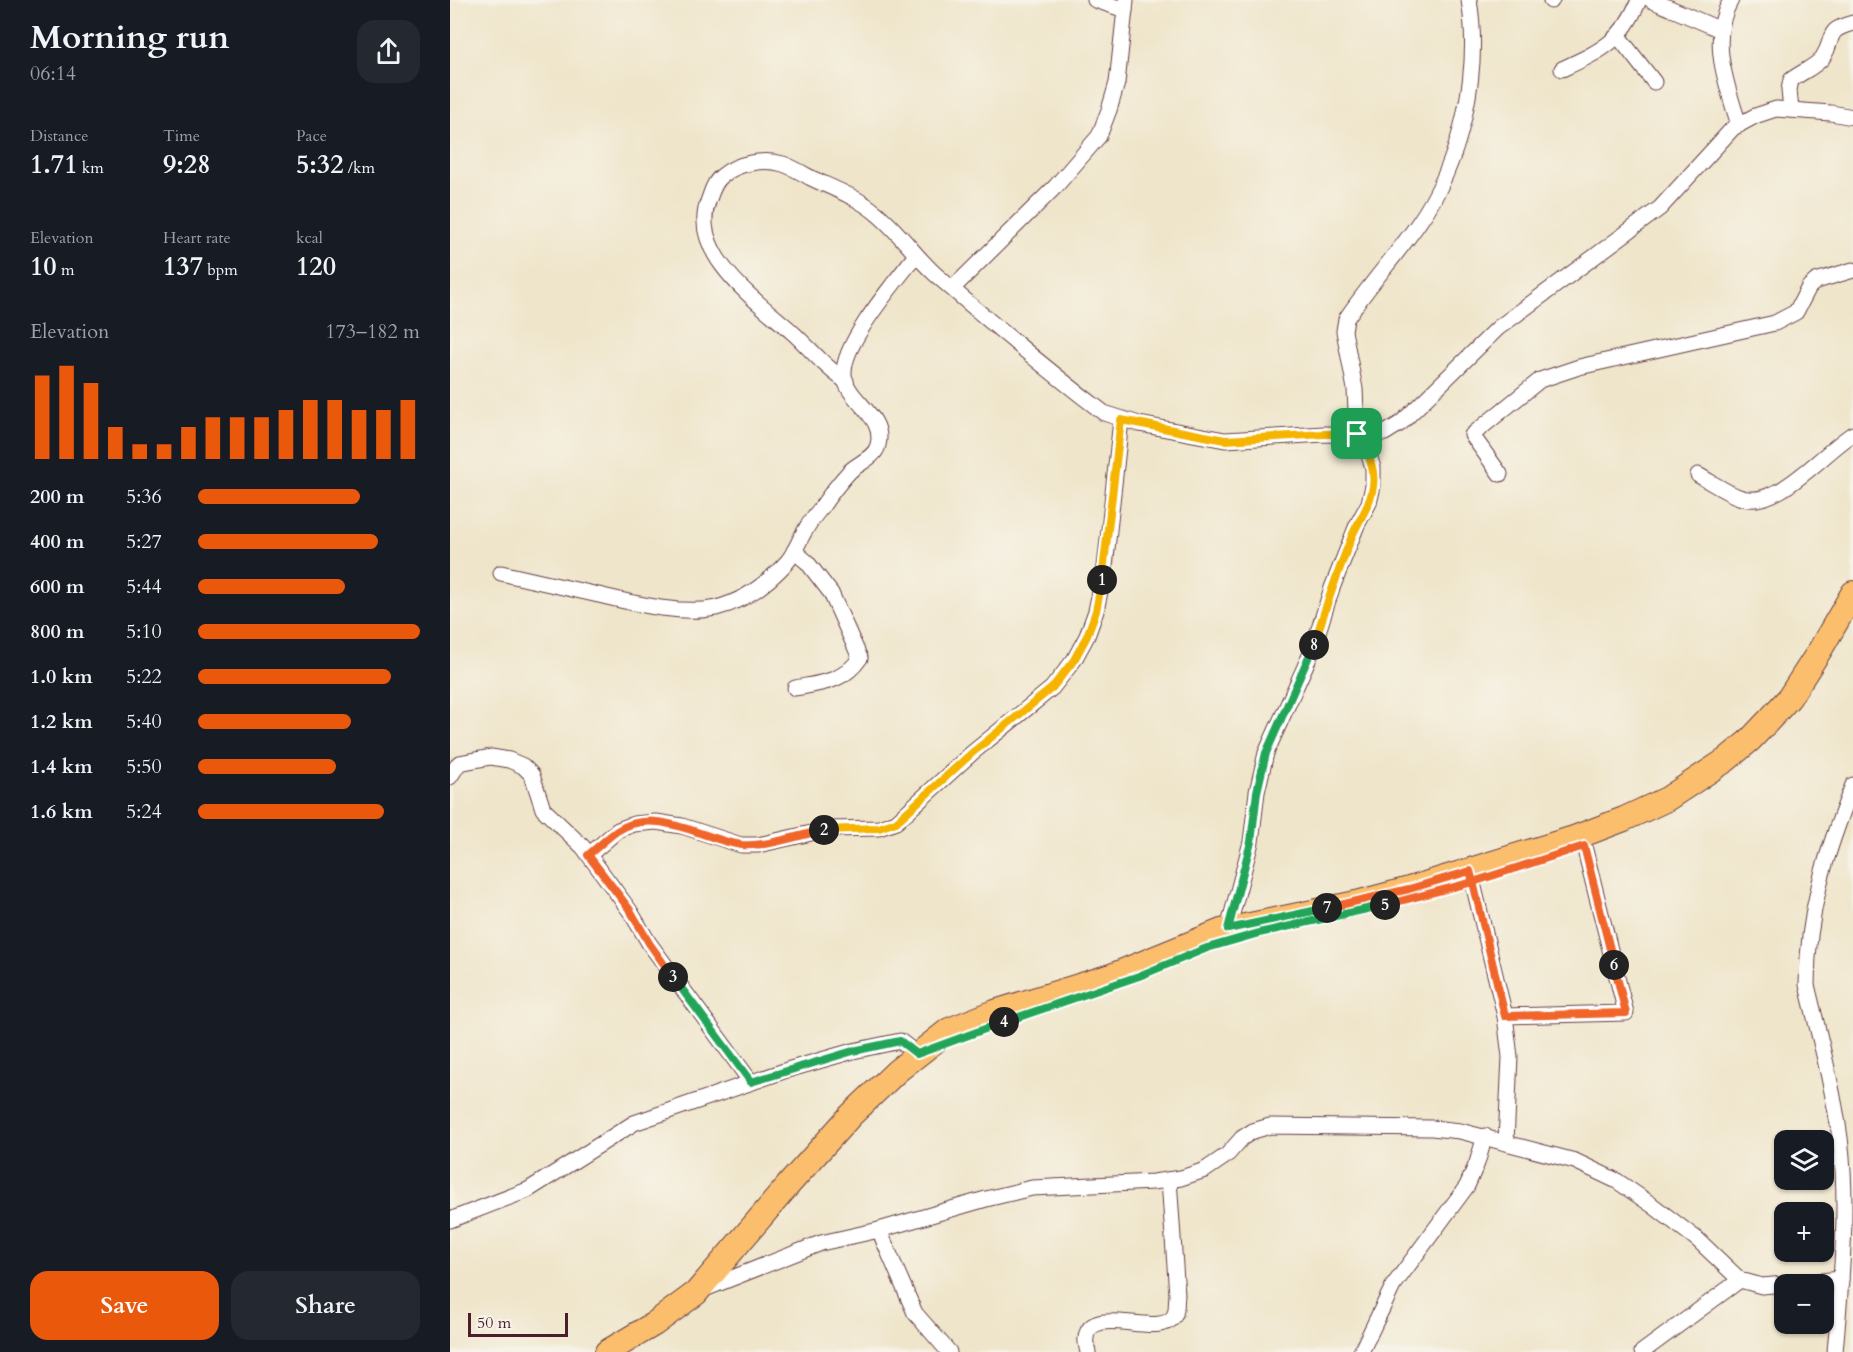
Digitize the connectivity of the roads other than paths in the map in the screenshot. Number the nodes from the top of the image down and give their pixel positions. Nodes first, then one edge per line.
1 (1095, 0) edge
2 (1469, 0) edge
3 (1639, 0) edge
4 (1651, 0) edge
5 (1731, 0) edge
6 (1125, 5) edge
7 (1853, 23) edge
8 (1721, 30) junction
9 (1618, 36) junction
10 (1562, 69) dead end
11 (1654, 82) dead end
12 (1791, 110) junction
13 (1853, 117) edge
14 (1739, 125) junction
15 (916, 255) junction
16 (1853, 270) edge
17 (953, 288) junction
18 (846, 381) junction
19 (1121, 420) junction
20 (1357, 434) junction
21 (1853, 434) edge
22 (1500, 474) dead end
23 (1698, 475) dead end
24 (794, 550) junction
25 (501, 573) dead end
26 (1853, 593) edge
27 (1853, 613) edge
28 (795, 688) dead end
29 (450, 777) edge
30 (1853, 785) edge
31 (1584, 846) junction
32 (588, 855) junction
33 (1472, 876) junction
34 (1229, 935) junction
35 (1505, 1016) junction
36 (917, 1054) junction
37 (751, 1082) junction
38 (1485, 1136) junction
39 (1506, 1142) junction
40 (1847, 1165) edge
41 (1169, 1180) junction
42 (450, 1220) edge
43 (879, 1230) junction
44 (1740, 1280) junction
45 (1841, 1280) junction
46 (1834, 1281) edge
47 (1774, 1285) edge
48 (696, 1293) junction
49 (607, 1352) edge
50 (949, 1352) edge
51 (1088, 1352) edge
52 (1361, 1352) edge
53 (1642, 1352) edge
54 (1834, 1352) edge

1 - 6 street
2 - 20 street
3 - 9 street
4 - 8 street
5 - 8 street
6 - 17 street
7 - 12 street
8 - 14 street
9 - 10 street
9 - 11 street
12 - 13 street
12 - 14 street
14 - 20 street
15 - 17 street
15 - 18 street
15 - 18 street
16 - 22 street
17 - 19 street
18 - 24 street
19 - 20 street
19 - 32 street
20 - 34 street
21 - 23 street
24 - 25 street
24 - 28 street
26 - 33 main road
27 - 31 main road
29 - 32 street
30 - 40 street
31 - 33 main road
31 - 35 street
32 - 37 street
33 - 34 main road
33 - 35 street
34 - 36 main road
35 - 39 street
36 - 37 street
36 - 48 main road
37 - 42 street
38 - 39 street
38 - 41 street
38 - 52 street
39 - 44 street
40 - 45 street
41 - 43 street
41 - 51 street
43 - 48 street
43 - 50 street
44 - 47 street
44 - 53 street
45 - 46 street
45 - 54 street
48 - 49 main road

